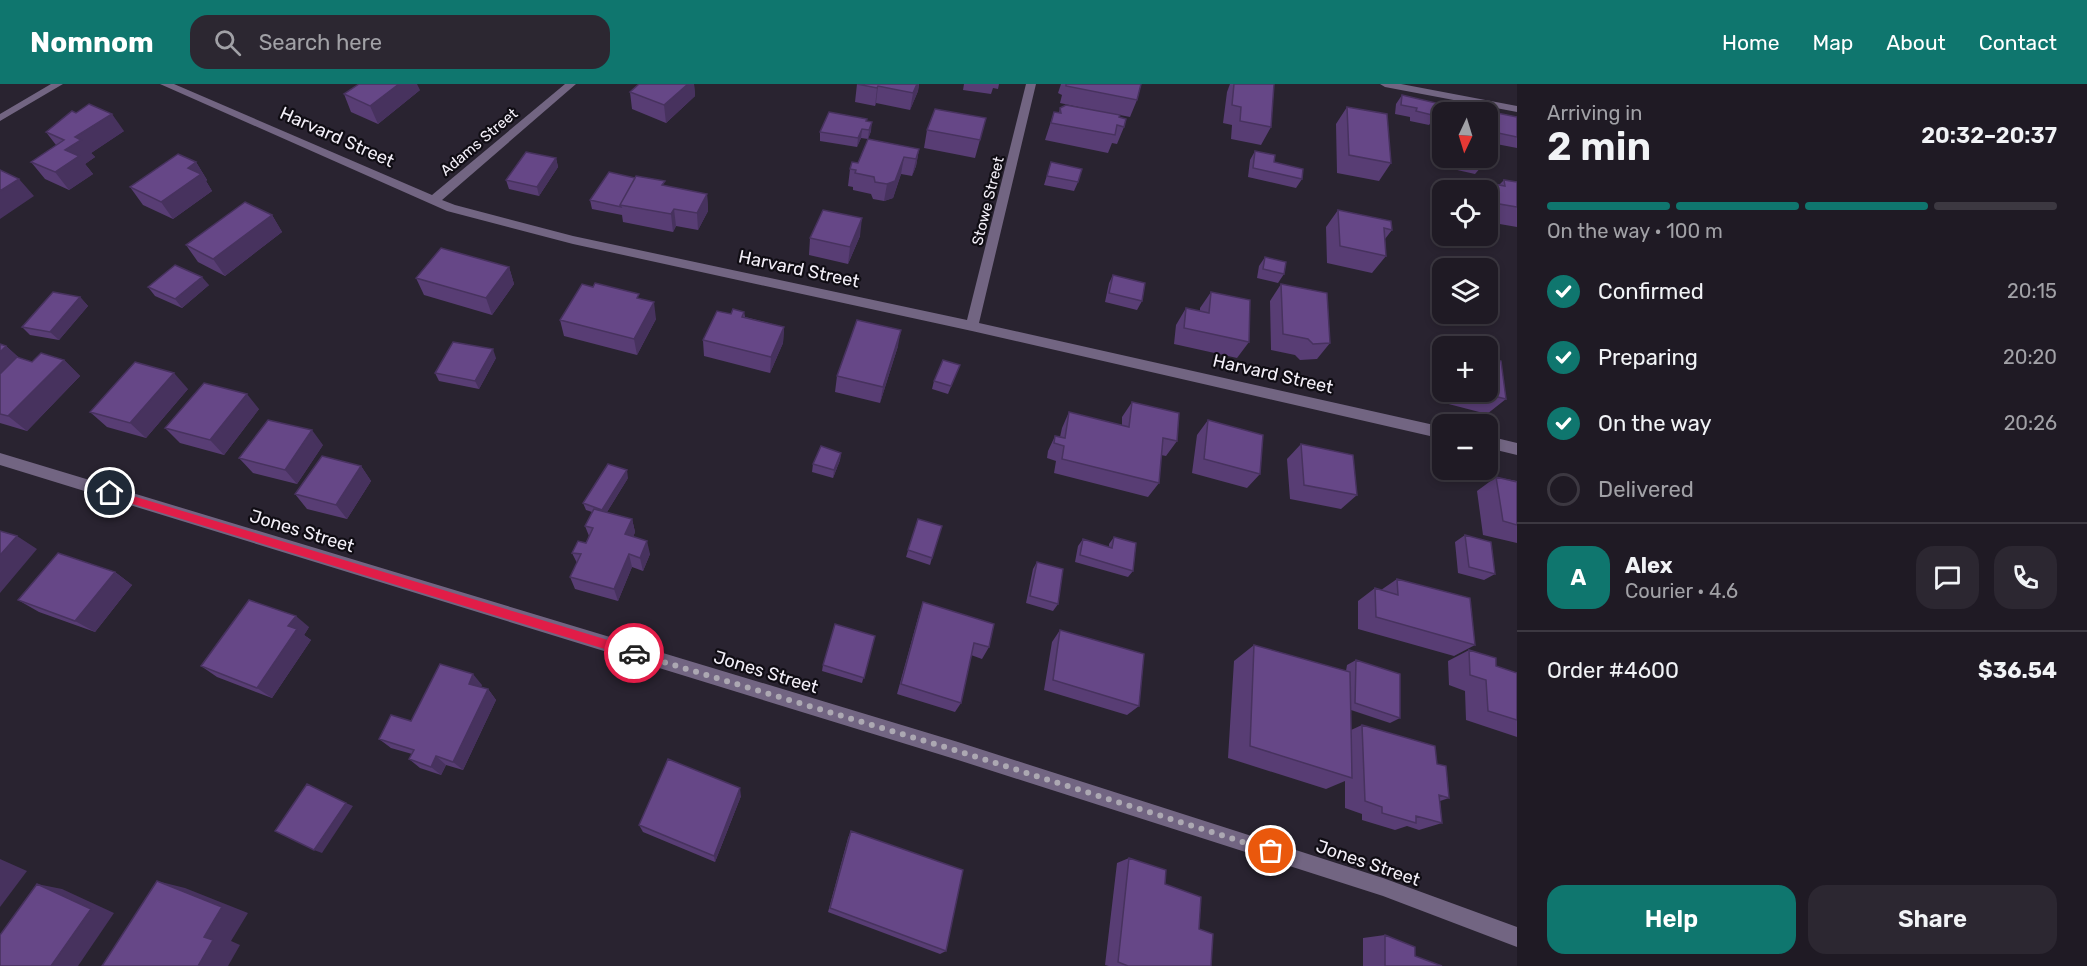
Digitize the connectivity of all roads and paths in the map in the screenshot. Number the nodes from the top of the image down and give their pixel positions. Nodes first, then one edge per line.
1 (58, 84) edge
2 (165, 84) edge
3 (571, 84) edge
4 (1031, 84) edge
5 (1385, 84) edge
6 (1517, 109) edge
7 (0, 118) edge
8 (434, 200) junction
9 (972, 326) junction
10 (1432, 431) edge
11 (1498, 444) edge
12 (1517, 449) edge
13 (0, 459) edge
14 (1517, 937) edge

1 - 7 street
2 - 8 street, Harvard Street
3 - 8 street, Adams Street
4 - 9 street, Stowe Street
5 - 6 street
8 - 9 street, Harvard Street
9 - 10 street, Harvard Street
11 - 12 street
13 - 14 street, Jones Street

